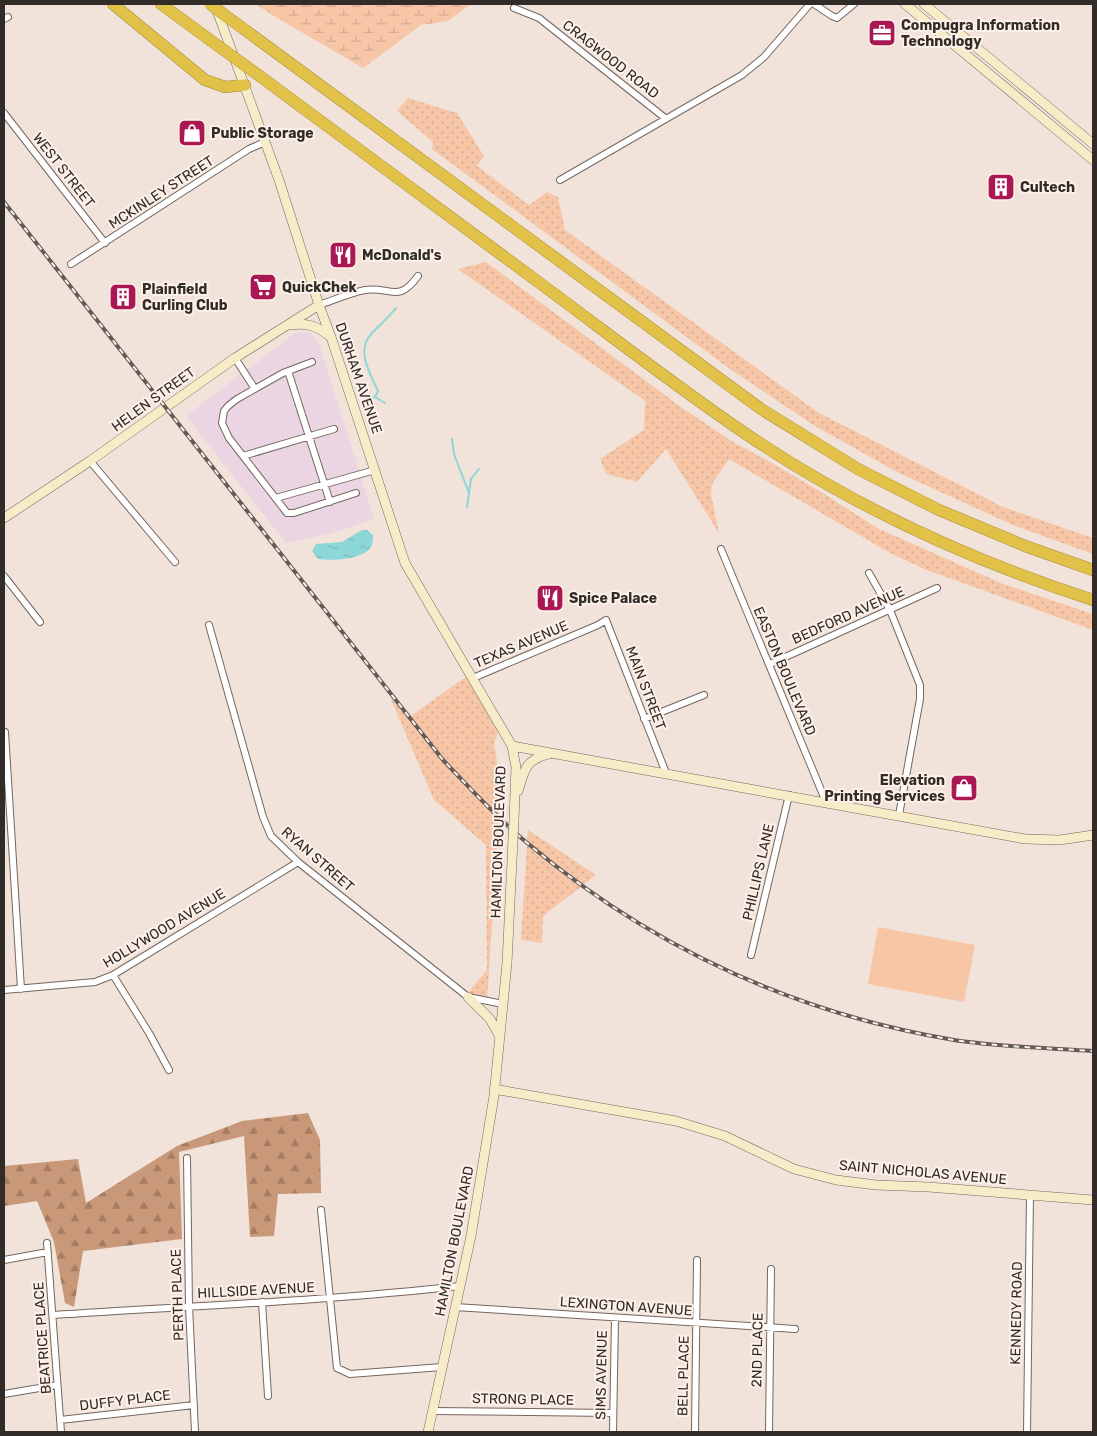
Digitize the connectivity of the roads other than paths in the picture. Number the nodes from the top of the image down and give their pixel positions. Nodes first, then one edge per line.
1 (113, 4) edge
2 (161, 4) edge
3 (210, 4) edge
4 (214, 4) edge
5 (812, 4) edge
6 (854, 4) edge
7 (906, 4) edge
8 (924, 4) edge
9 (514, 8) dead end
10 (244, 85) junction
11 (4, 113) edge
12 (666, 118) junction
13 (265, 142) junction
14 (1093, 144) edge
15 (1093, 160) edge
16 (560, 180) dead end
17 (104, 243) junction
18 (71, 264) dead end
19 (418, 276) dead end
20 (319, 305) junction
21 (286, 326) junction
22 (331, 337) junction
23 (235, 358) junction
24 (312, 362) dead end
25 (288, 371) junction
26 (255, 389) junction
27 (334, 429) dead end
28 (309, 436) junction
29 (243, 456) junction
30 (90, 461) junction
31 (375, 470) junction
32 (325, 484) junction
33 (356, 493) dead end
34 (276, 498) junction
35 (330, 502) junction
36 (4, 518) edge
37 (721, 549) dead end
38 (175, 562) dead end
39 (1093, 570) edge
40 (869, 573) dead end
41 (4, 576) edge
42 (937, 588) dead end
43 (1093, 600) edge
44 (890, 610) junction
45 (40, 622) dead end
46 (209, 625) dead end
47 (598, 625) joint
48 (770, 664) junction
49 (473, 678) junction
50 (704, 695) dead end
51 (644, 719) junction
52 (5, 732) dead end
53 (512, 746) junction
54 (554, 753) junction
55 (666, 773) junction
56 (789, 795) junction
57 (826, 802) junction
58 (515, 803) junction
59 (899, 815) junction
60 (1093, 835) edge
61 (298, 862) junction
62 (752, 956) dead end
63 (114, 975) junction
64 (22, 989) junction
65 (4, 990) edge
66 (468, 997) junction
67 (503, 1004) junction
68 (500, 1037) junction
69 (169, 1070) dead end
70 (494, 1089) junction
71 (187, 1158) dead end
72 (1030, 1195) junction
73 (1093, 1200) edge
74 (321, 1210) dead end
75 (47, 1243) dead end
76 (48, 1252) junction
77 (4, 1260) edge
78 (697, 1260) dead end
79 (771, 1269) dead end
80 (460, 1286) junction
81 (331, 1299) junction
82 (262, 1302) junction
83 (189, 1306) junction
84 (455, 1307) junction
85 (53, 1315) junction
86 (615, 1318) junction
87 (696, 1323) junction
88 (770, 1328) junction
89 (795, 1329) dead end
90 (442, 1367) junction
91 (57, 1385) junction
92 (4, 1394) edge
93 (268, 1396) dead end
94 (194, 1405) junction
95 (432, 1411) junction
96 (613, 1413) junction
97 (60, 1420) junction
98 (62, 1432) edge
99 (196, 1432) edge
100 (428, 1432) edge
101 (613, 1432) edge
102 (695, 1432) edge
103 (768, 1432) edge
104 (1027, 1432) edge

1 - 10 highway
2 - 43 highway, bridge
3 - 39 highway, bridge
4 - 10 main road, DURHAM AVENUE
5 - 6 street, CRAGWOOD ROAD
5 - 12 street, CRAGWOOD ROAD
7 - 15 main road
8 - 14 main road
9 - 12 street, CRAGWOOD ROAD
10 - 13 main road, DURHAM AVENUE
11 - 17 street, WEST STREET
12 - 16 street, CRAGWOOD ROAD
13 - 17 street, MCKINLEY STREET
13 - 20 main road, DURHAM AVENUE
17 - 18 street, MCKINLEY STREET
19 - 20 street
20 - 21 main road, HELEN STREET
20 - 22 main road, DURHAM AVENUE
21 - 22 main road
21 - 23 main road, HELEN STREET
22 - 31 main road, DURHAM AVENUE
23 - 26 street
23 - 30 main road, HELEN STREET
24 - 25 street
25 - 26 street
25 - 28 street
26 - 29 street
27 - 28 street
28 - 29 street
28 - 32 street
29 - 34 street
30 - 36 main road, HELEN STREET
30 - 38 street
31 - 32 street
31 - 49 main road, DURHAM AVENUE
32 - 34 street
32 - 35 street
33 - 35 street
34 - 35 street
37 - 48 street, EASTON BOULEVARD
40 - 44 street
41 - 45 street
42 - 44 street, BEDFORD AVENUE
44 - 48 street, BEDFORD AVENUE
44 - 59 street
46 - 61 street, RYAN STREET
47 - 49 street, TEXAS AVENUE
47 - 51 street, MAIN STREET
48 - 57 street, EASTON BOULEVARD
49 - 53 main road, DURHAM AVENUE
50 - 51 street
51 - 55 street, MAIN STREET
52 - 64 street
53 - 54 main road, HAMILTON BOULEVARD
53 - 58 main road, HAMILTON BOULEVARD
54 - 55 main road, HAMILTON BOULEVARD
54 - 58 main road
55 - 56 main road, HAMILTON BOULEVARD
56 - 57 main road, HAMILTON BOULEVARD
56 - 62 street, PHILLIPS LANE
57 - 59 main road, HAMILTON BOULEVARD
58 - 67 main road, HAMILTON BOULEVARD, bridge
59 - 60 main road, HAMILTON BOULEVARD
61 - 63 street, HOLLYWOOD AVENUE
61 - 66 street, RYAN STREET
63 - 64 street, HOLLYWOOD AVENUE
63 - 69 street
64 - 65 street, HOLLYWOOD AVENUE
66 - 67 street, RYAN STREET
66 - 68 main road
67 - 68 main road, HAMILTON BOULEVARD
68 - 70 main road, HAMILTON BOULEVARD
70 - 72 main road, SAINT NICHOLAS AVENUE
70 - 80 main road, HAMILTON BOULEVARD
71 - 83 street, PERTH PLACE
72 - 73 main road, SAINT NICHOLAS AVENUE
72 - 104 street, KENNEDY ROAD
74 - 81 street
75 - 76 street, BEATRICE PLACE
76 - 77 street
76 - 85 street, BEATRICE PLACE
78 - 87 street, BELL PLACE
79 - 88 street, 2ND PLACE
80 - 81 street, HILLSIDE AVENUE
80 - 84 main road, HAMILTON BOULEVARD
81 - 82 street, HILLSIDE AVENUE
81 - 90 street
82 - 83 street, HILLSIDE AVENUE
82 - 93 street
83 - 85 street, HILLSIDE AVENUE
83 - 94 street, PERTH PLACE
84 - 86 street, LEXINGTON AVENUE
84 - 90 main road, HAMILTON BOULEVARD
85 - 91 street, BEATRICE PLACE
86 - 87 street, LEXINGTON AVENUE
86 - 96 street, SIMS AVENUE
87 - 88 street, LEXINGTON AVENUE
87 - 102 street, BELL PLACE
88 - 89 street, LEXINGTON AVENUE
88 - 103 street, 2ND PLACE
90 - 95 main road, HAMILTON BOULEVARD
91 - 92 street
91 - 97 street, BEATRICE PLACE
94 - 97 street, DUFFY PLACE
94 - 99 street, PERTH PLACE
95 - 96 street, STRONG PLACE
95 - 100 main road, HAMILTON BOULEVARD
96 - 101 street, SIMS AVENUE
97 - 98 street, BEATRICE PLACE

